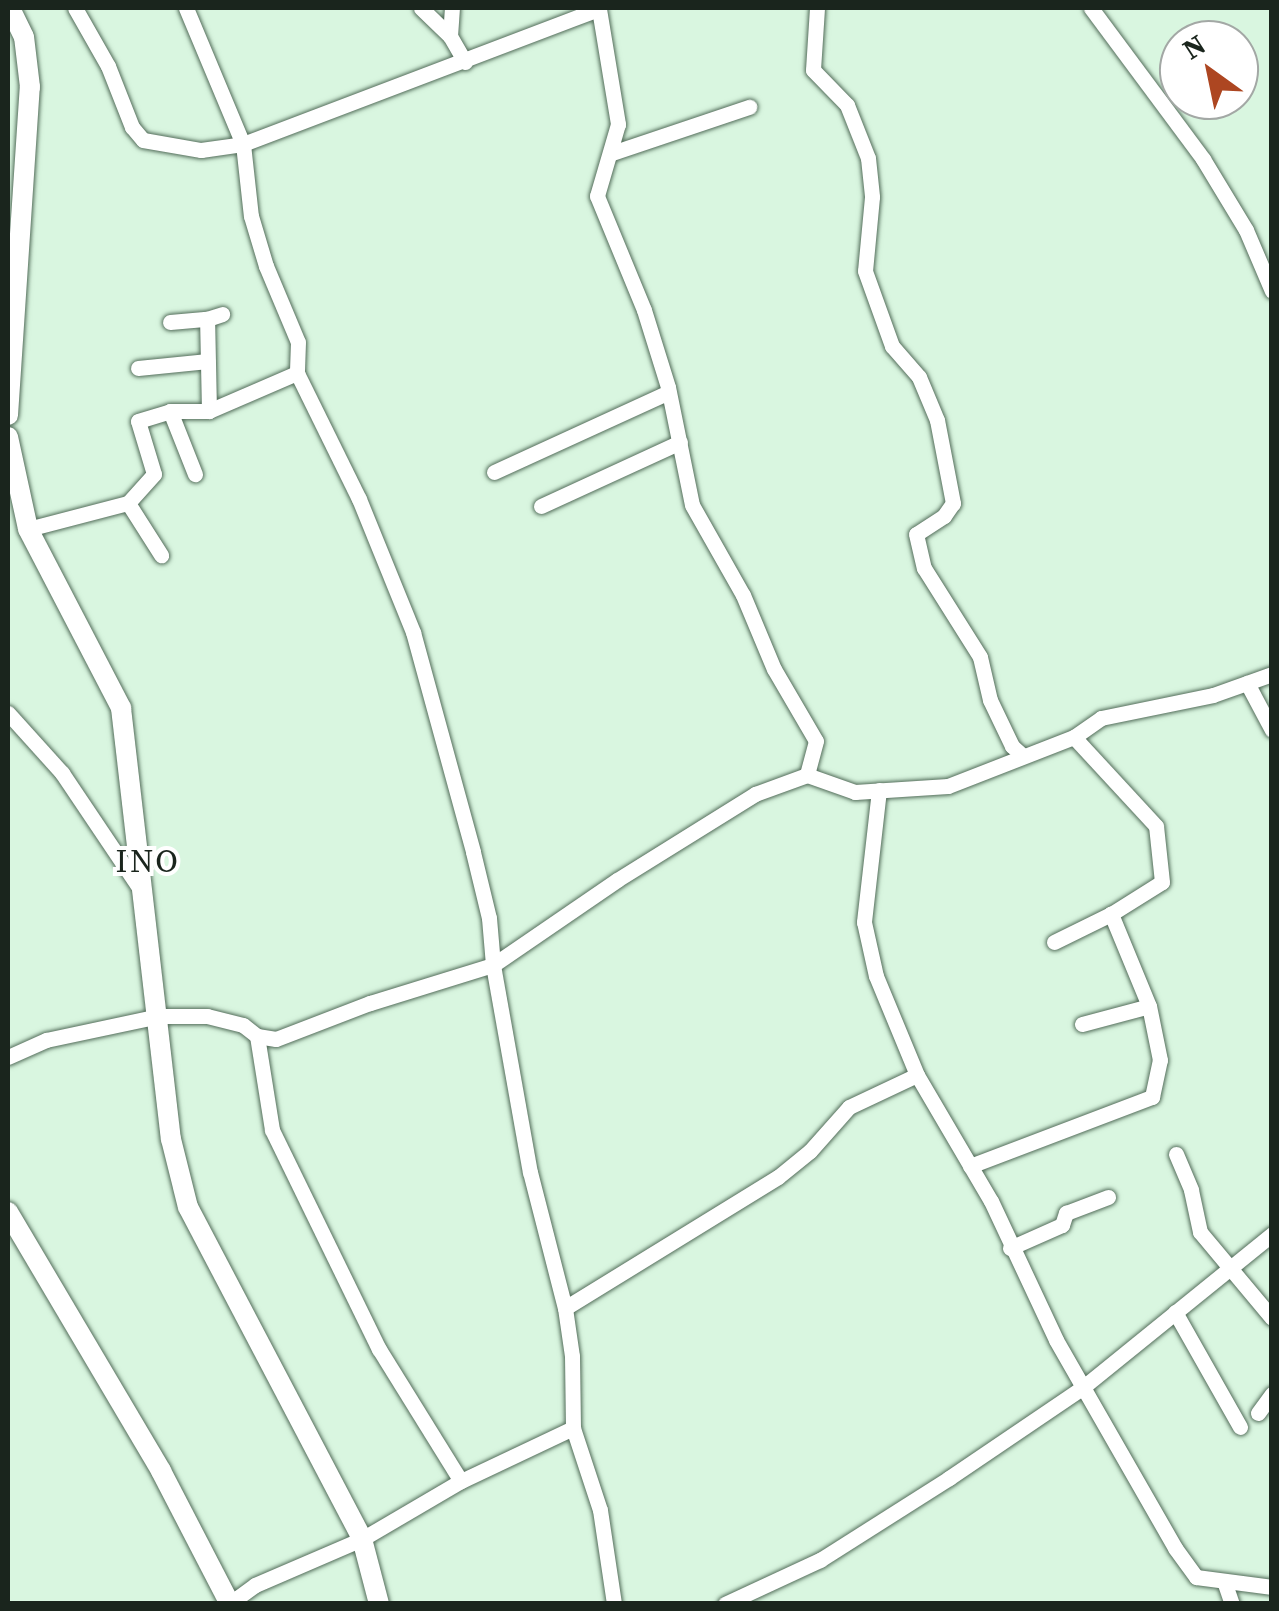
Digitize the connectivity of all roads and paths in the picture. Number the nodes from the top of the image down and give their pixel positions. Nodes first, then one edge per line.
1 (10, 8) edge
2 (75, 8) edge
3 (186, 8) edge
4 (421, 8) edge
5 (452, 8) edge
6 (817, 8) edge
7 (1090, 8) edge
8 (450, 36) junction
9 (465, 62) junction
10 (750, 107) dead end
11 (243, 144) junction
12 (612, 154) junction
13 (1272, 291) edge
14 (170, 322) dead end
15 (208, 360) junction
16 (138, 368) dead end
17 (297, 373) junction
18 (669, 392) junction
19 (170, 411) junction
20 (209, 411) junction
21 (8, 415) edge
22 (8, 437) edge
23 (680, 442) junction
24 (494, 472) dead end
25 (195, 474) dead end
26 (128, 502) junction
27 (541, 506) dead end
28 (28, 529) junction
29 (161, 554) dead end
30 (1272, 674) edge
31 (1246, 683) junction
32 (8, 713) edge
33 (1272, 730) edge
34 (1074, 736) junction
35 (1022, 755) junction
36 (807, 775) junction
37 (879, 790) junction
38 (144, 896) junction
39 (1111, 914) junction
40 (1054, 942) dead end
41 (493, 966) junction
42 (1149, 1006) junction
43 (159, 1016) junction
44 (1082, 1024) dead end
45 (257, 1036) junction
46 (8, 1057) edge
47 (917, 1075) junction
48 (1176, 1154) dead end
49 (970, 1166) junction
50 (1108, 1197) dead end
51 (8, 1212) edge
52 (1272, 1234) edge
53 (1010, 1248) junction
54 (1232, 1266) junction
55 (565, 1308) junction
56 (1176, 1312) junction
57 (1272, 1318) edge
58 (1082, 1388) junction
59 (1272, 1394) edge
60 (1258, 1413) dead end
61 (573, 1428) junction
62 (1240, 1428) dead end
63 (461, 1481) junction
64 (362, 1538) junction
65 (1224, 1581) junction
66 (1272, 1587) edge
67 (229, 1603) edge
68 (379, 1604) edge
69 (614, 1604) edge
70 (725, 1604) edge
71 (1232, 1604) edge

1 - 21 street
2 - 11 street
3 - 11 street
4 - 8 street
5 - 8 street
6 - 35 street
7 - 13 street
8 - 9 street
9 - 11 street
9 - 12 street
10 - 12 street
11 - 17 street
12 - 18 street
14 - 15 street
15 - 16 street
15 - 20 street
17 - 20 street
17 - 41 street
18 - 23 street
18 - 24 street
19 - 20 street
19 - 25 street
19 - 26 street
22 - 28 street
23 - 27 street
23 - 36 street
26 - 28 street
26 - 29 street
28 - 38 street
30 - 31 street
31 - 33 street
31 - 34 street
32 - 38 street
34 - 35 street
34 - 39 street
35 - 37 street
36 - 37 street
36 - 41 street
37 - 47 street
38 - 43 street
39 - 40 street
39 - 42 street
41 - 45 street
41 - 55 street
42 - 44 street
42 - 49 street
43 - 45 street
43 - 46 street
43 - 64 street
45 - 63 street
47 - 49 street
47 - 55 street
48 - 54 street
49 - 53 street
50 - 53 street
51 - 67 street
52 - 54 street
53 - 58 street
54 - 56 street
54 - 57 street
55 - 61 street
56 - 58 street
56 - 62 street
58 - 65 street
58 - 70 street
59 - 60 street
61 - 63 street
61 - 69 street
63 - 64 street
64 - 67 street
64 - 68 street
65 - 66 street
65 - 71 street

